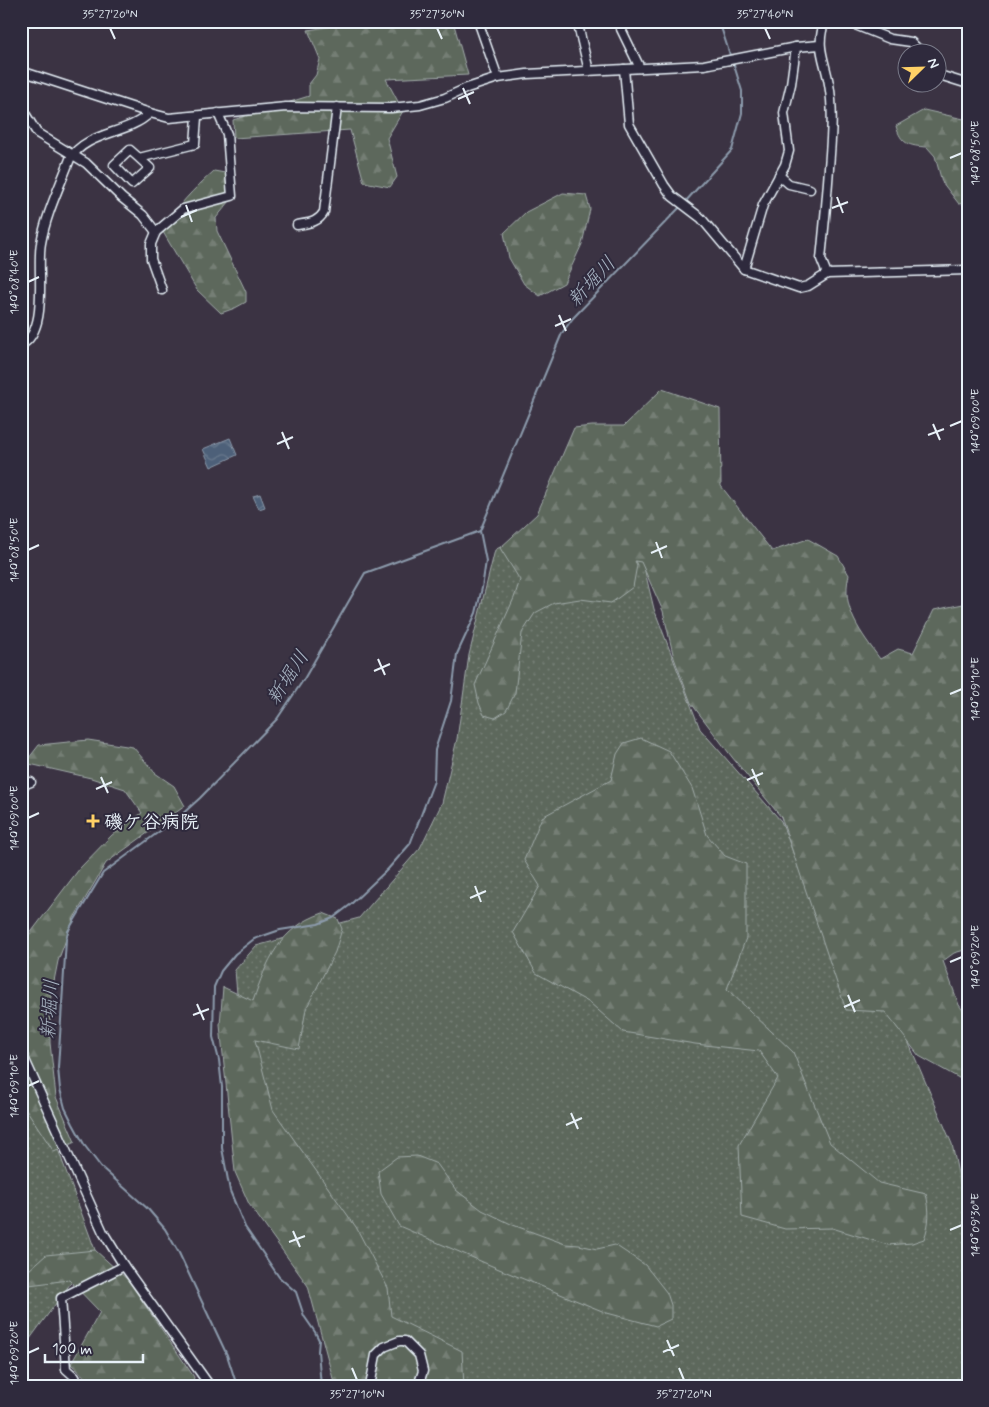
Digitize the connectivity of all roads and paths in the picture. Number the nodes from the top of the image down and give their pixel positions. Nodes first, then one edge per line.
1 (478, 21) edge
2 (592, 21) edge
3 (825, 21) edge
4 (845, 21) edge
5 (577, 24) edge
6 (621, 29) dead end
7 (911, 42) edge
8 (820, 45) junction
9 (796, 47) junction
10 (640, 68) junction
11 (624, 69) junction
12 (21, 71) edge
13 (590, 71) junction
14 (946, 77) edge
15 (498, 78) junction
16 (968, 84) edge
17 (337, 106) junction
18 (21, 107) edge
19 (150, 113) junction
20 (218, 113) junction
21 (197, 116) junction
22 (72, 155) junction
23 (139, 158) junction
24 (779, 175) junction
25 (810, 189) dead end
26 (297, 225) dead end
27 (156, 232) junction
28 (744, 269) junction
29 (968, 270) edge
30 (827, 274) junction
31 (162, 290) dead end
32 (21, 345) edge
33 (31, 782) dead end
34 (21, 786) edge
35 (21, 1051) edge
36 (124, 1266) junction
37 (80, 1386) edge
38 (210, 1386) edge
39 (370, 1386) edge
40 (418, 1386) edge

1 - 15 street
2 - 5 street
3 - 8 street
4 - 7 street
5 - 13 street
6 - 10 street
8 - 9 street
8 - 30 street
9 - 10 street
9 - 24 street
10 - 11 street
11 - 13 street
11 - 28 street
12 - 19 street
13 - 15 street
14 - 16 street
15 - 17 street
17 - 20 street
17 - 26 street
18 - 22 street
19 - 21 street
19 - 22 street
20 - 21 street
20 - 27 street
21 - 23 street
22 - 27 street
22 - 32 street
23 - 23 street
24 - 25 street
24 - 28 street
27 - 31 street
28 - 30 street
29 - 30 street
33 - 34 street
35 - 36 street
36 - 37 street
36 - 38 street
39 - 40 street

